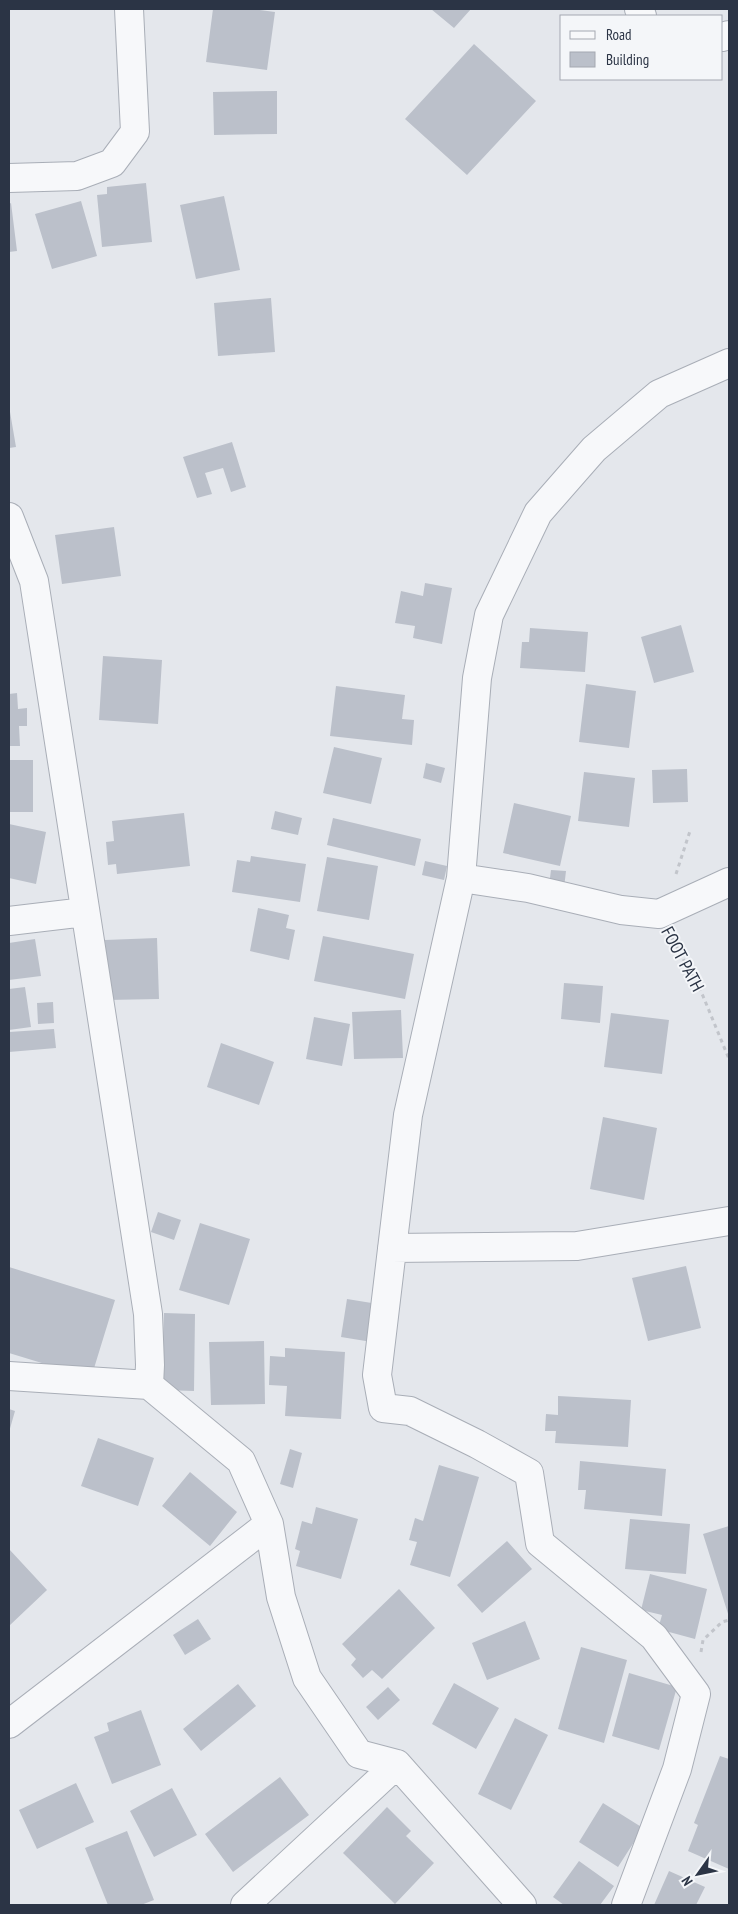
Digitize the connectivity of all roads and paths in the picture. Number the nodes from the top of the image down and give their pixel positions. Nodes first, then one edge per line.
1 (129, 9) edge
2 (9, 178) edge
3 (729, 362) edge
4 (9, 517) edge
5 (690, 831) dead end
6 (461, 878) junction
7 (729, 882) edge
8 (85, 912) junction
9 (659, 914) junction
10 (9, 921) edge
11 (729, 1059) edge
12 (729, 1221) edge
13 (392, 1248) junction
14 (9, 1376) edge
15 (149, 1385) junction
16 (269, 1524) junction
17 (729, 1620) edge
18 (696, 1694) junction
19 (9, 1724) edge
20 (397, 1764) junction
21 (245, 1905) edge
22 (522, 1905) edge
23 (626, 1905) edge

1 - 2 street
3 - 6 street
4 - 8 street
5 - 9 path, FOOT PATH
6 - 9 street
6 - 13 street
7 - 9 street
8 - 10 street
8 - 15 street
9 - 11 path, FOOT PATH
12 - 13 street
13 - 18 street
14 - 15 street
15 - 16 street
16 - 19 street
16 - 20 street
17 - 18 path
18 - 23 street
20 - 21 street
20 - 22 street

